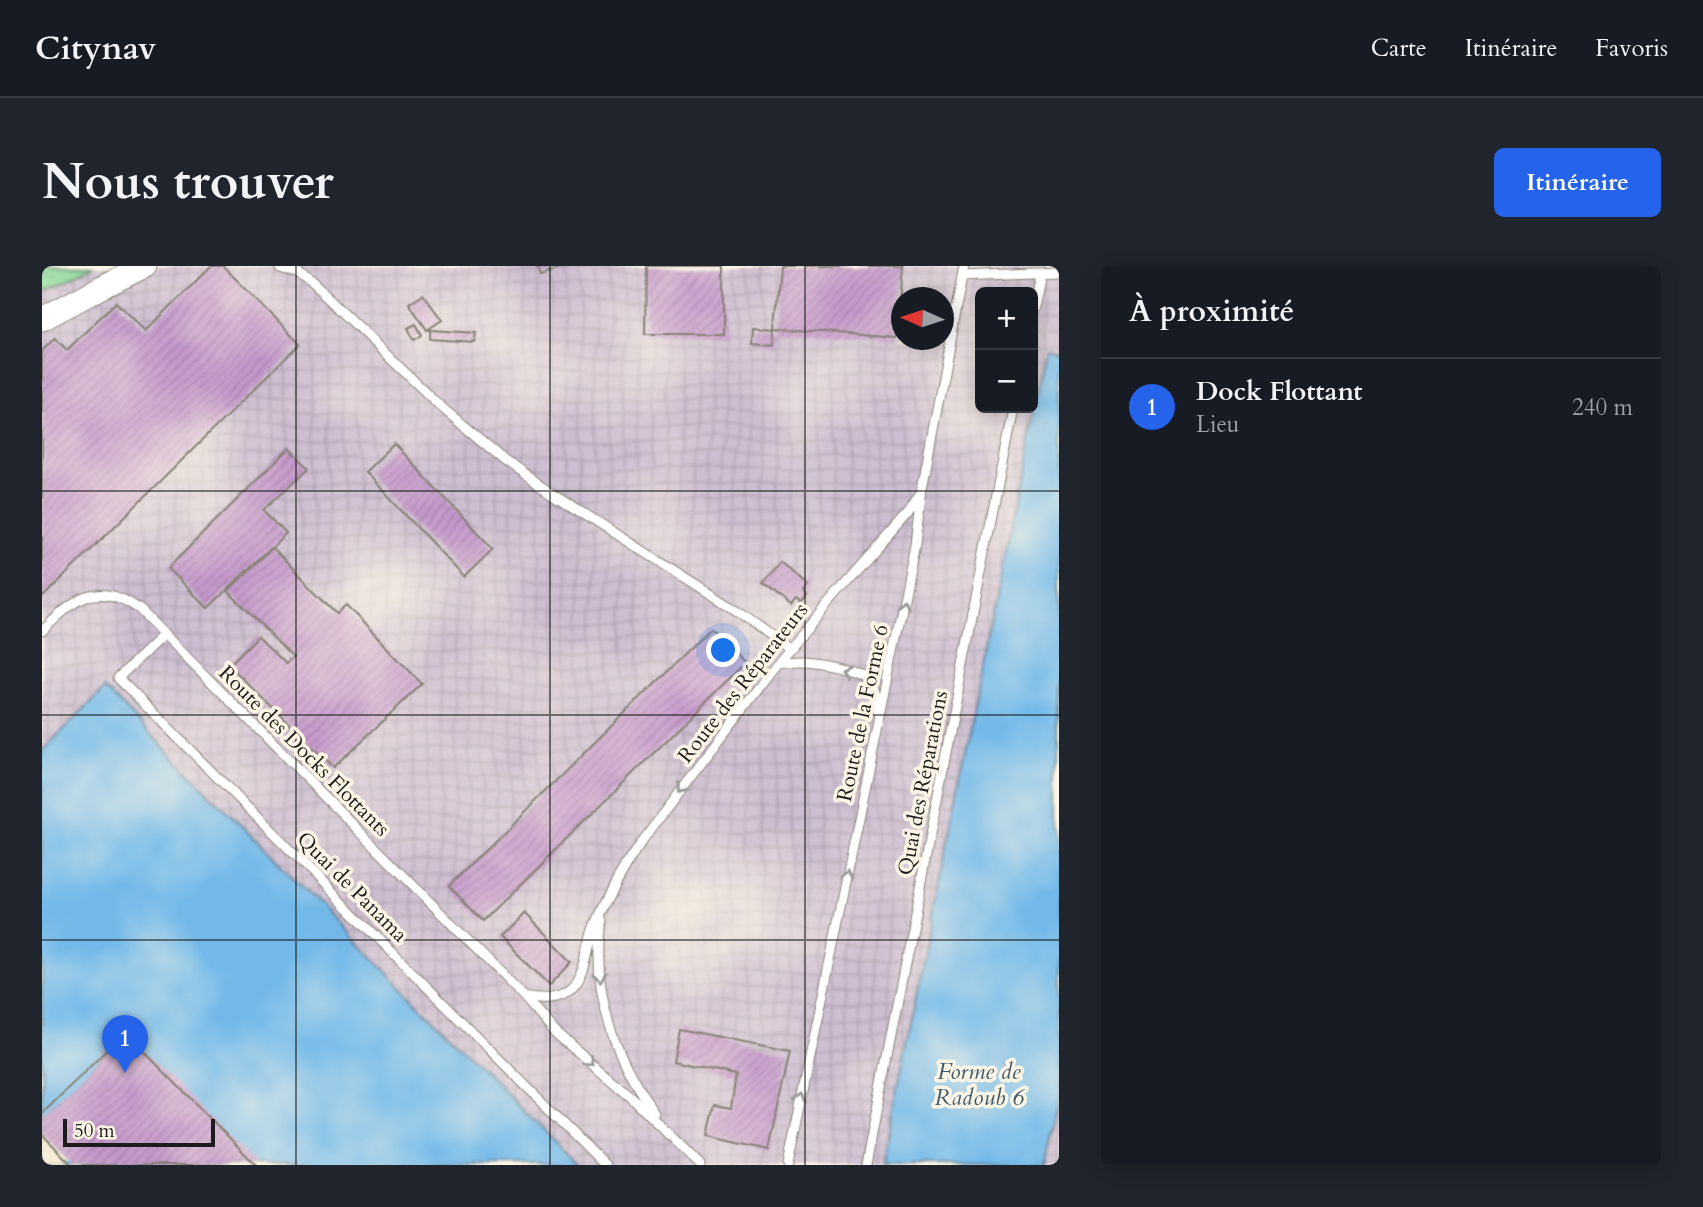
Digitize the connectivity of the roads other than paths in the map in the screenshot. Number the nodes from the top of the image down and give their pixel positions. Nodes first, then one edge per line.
1 (145, 266) edge
2 (280, 268) dead end
3 (963, 271) edge
4 (1059, 272) edge
5 (1040, 273) junction
6 (1037, 287) edge
7 (42, 319) edge
8 (1012, 413) edge
9 (922, 488) junction
10 (42, 631) edge
11 (164, 634) junction
12 (790, 649) junction
13 (778, 663) junction
14 (879, 720) junction
15 (603, 909) junction
16 (524, 997) junction
17 (670, 1136) junction
18 (789, 1164) edge
19 (605, 1165) edge
20 (700, 1165) edge
21 (866, 1165) edge

1 - 7 street
2 - 12 lane
3 - 5 lane
3 - 9 lane, Route de la Forme 6
4 - 5 lane
5 - 6 lane
8 - 21 lane, Quai des Réparations
9 - 12 lane, Route des Réparateurs
14 -> 9 lane, Route de la Forme 6
10 - 11 lane, Route des Docks Flottants
11 - 16 lane, Route des Docks Flottants
11 - 19 lane, Quai de Panama
12 - 13 lane, Route des Réparateurs
14 -> 13 lane
13 -> 15 lane, Route des Réparateurs
18 -> 14 lane, Route de la Forme 6
15 - 16 lane
15 -> 17 lane
16 -> 17 lane, Route des Docks Flottants
17 - 20 lane

